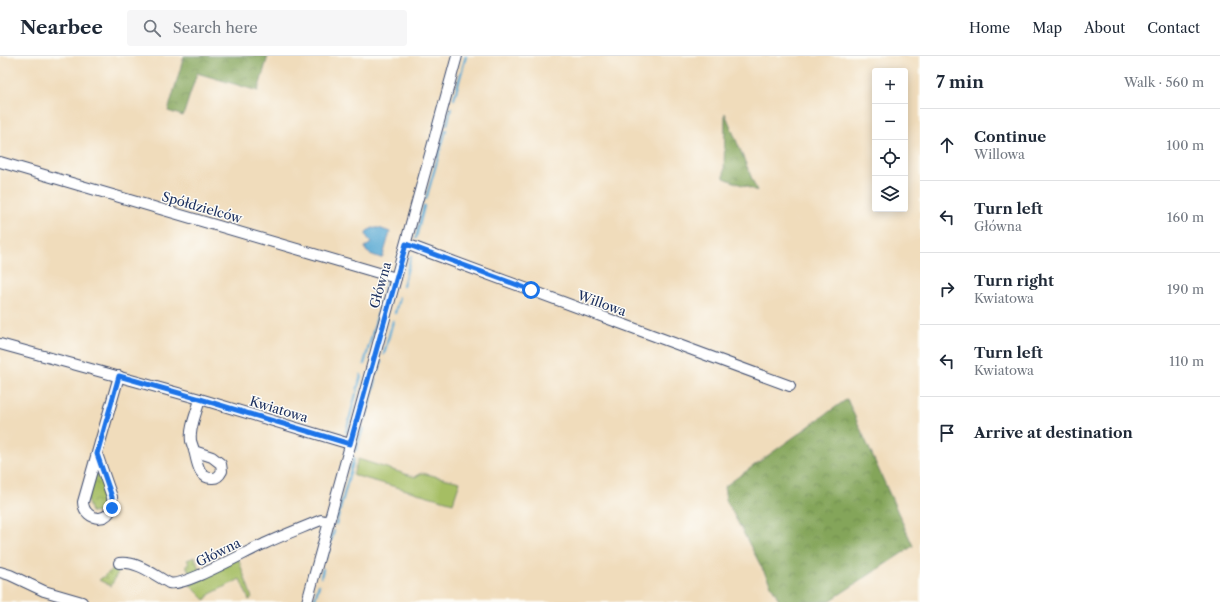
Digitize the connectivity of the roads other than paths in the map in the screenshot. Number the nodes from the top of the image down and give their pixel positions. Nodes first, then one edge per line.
1 (457, 56) edge
2 (0, 162) edge
3 (406, 244) junction
4 (396, 278) junction
5 (0, 344) edge
6 (119, 376) junction
7 (790, 386) dead end
8 (200, 399) junction
9 (350, 444) junction
10 (194, 451) dead end
11 (97, 454) junction
12 (329, 522) junction
13 (119, 563) dead end
14 (0, 572) edge
15 (82, 602) edge
16 (307, 602) edge

1 - 3 street, Główna
2 - 4 street, Spółdzielców
3 - 4 street, Główna
3 - 7 street, Willowa
4 - 9 street, Główna
5 - 6 street, Kwiatowa
6 - 8 street, Kwiatowa
6 - 11 street
8 - 9 street, Kwiatowa
8 - 10 street
9 - 12 street, Główna
11 - 11 street
12 - 13 street, Główna
12 - 16 street, Główna
14 - 15 street

